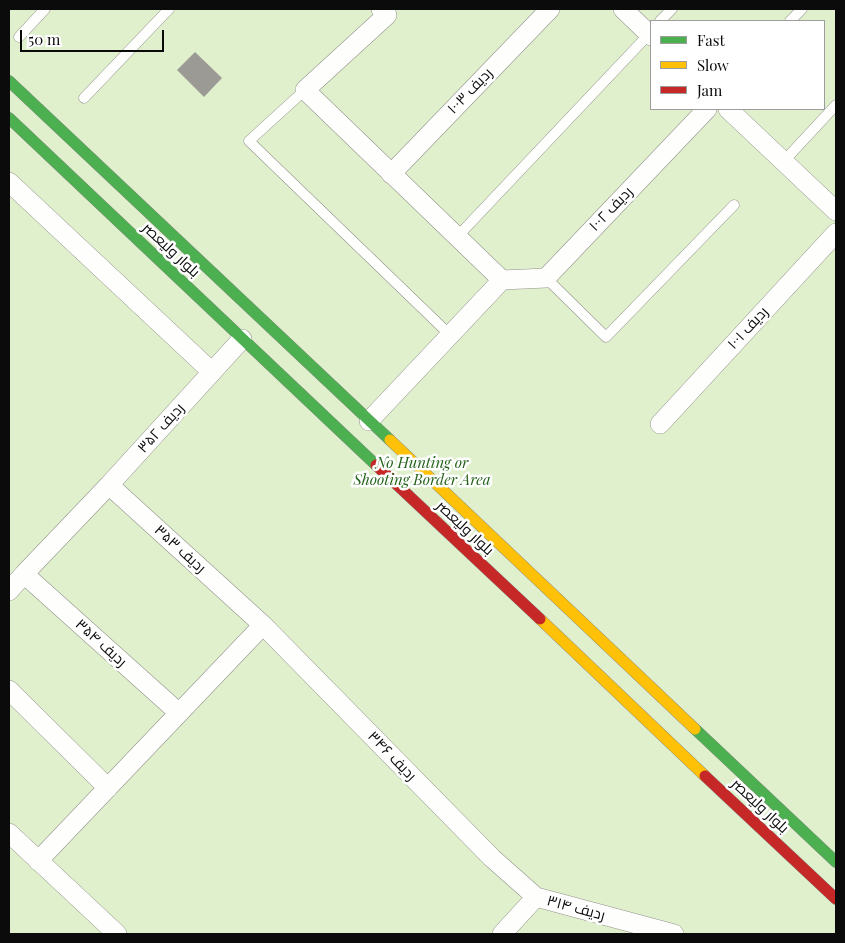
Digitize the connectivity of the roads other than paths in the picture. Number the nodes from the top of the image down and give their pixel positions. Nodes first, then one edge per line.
1 (45, 9) edge
2 (169, 9) edge
3 (550, 9) edge
4 (622, 9) edge
5 (672, 9) edge
6 (802, 9) edge
7 (387, 11) edge
8 (662, 20) edge
9 (791, 20) edge
10 (650, 28) edge
11 (650, 33) edge
12 (19, 37) dead end
13 (9, 81) edge
14 (306, 90) junction
15 (84, 98) dead end
16 (836, 105) edge
17 (706, 110) edge
18 (729, 110) edge
19 (9, 118) edge
20 (47, 135) junction
21 (784, 161) junction
22 (391, 174) junction
23 (9, 182) edge
24 (734, 205) dead end
25 (836, 211) edge
26 (836, 233) edge
27 (457, 236) junction
28 (546, 278) junction
29 (502, 280) junction
30 (450, 335) junction
31 (242, 338) junction
32 (212, 372) junction
33 (369, 421) junction
34 (660, 424) dead end
35 (110, 485) junction
36 (24, 574) junction
37 (9, 591) edge
38 (256, 619) junction
39 (9, 690) edge
40 (179, 713) junction
41 (108, 788) junction
42 (9, 833) edge
43 (38, 861) junction
44 (836, 862) edge
45 (536, 897) junction
46 (836, 899) edge
47 (117, 934) edge
48 (502, 934) edge
49 (674, 934) edge

1 - 12 lane
2 - 15 lane
3 - 22 street, ردیف ۱۰۰۳
4 - 10 street
5 - 8 lane
6 - 9 lane
7 - 14 street
11 - 27 lane
13 - 20 street, بلوار ولیعصر
14 - 22 street
14 - 30 lane
16 - 21 lane
17 - 28 street, ردیف ۱۰۰۲
18 - 21 street
19 - 20 street, بلوار ولیعصر
20 - 31 street, بلوار ولیعصر
20 - 33 street, بلوار ولیعصر
21 - 25 street
22 - 27 street
23 - 32 street
24 - 28 lane
26 - 34 street, ردیف ۱۰۰۱
27 - 29 street
28 - 29 street
29 - 30 street
30 - 33 street
31 - 32 street, ردیف ۳۵۲
31 - 46 street, بلوار ولیعصر
32 - 35 street, ردیف ۳۵۲
33 - 44 street, بلوار ولیعصر
35 - 36 street, ردیف ۳۵۲
35 - 38 street, ردیف ۳۵۳
36 - 37 street, ردیف ۳۵۲
36 - 40 street, ردیف ۳۵۴
38 - 40 street
38 - 45 street, ردیف ۳۴۶
39 - 41 street
40 - 41 street
41 - 43 street
42 - 43 street
43 - 47 street
45 - 48 street
45 - 49 street, ردیف ۳۱۴

